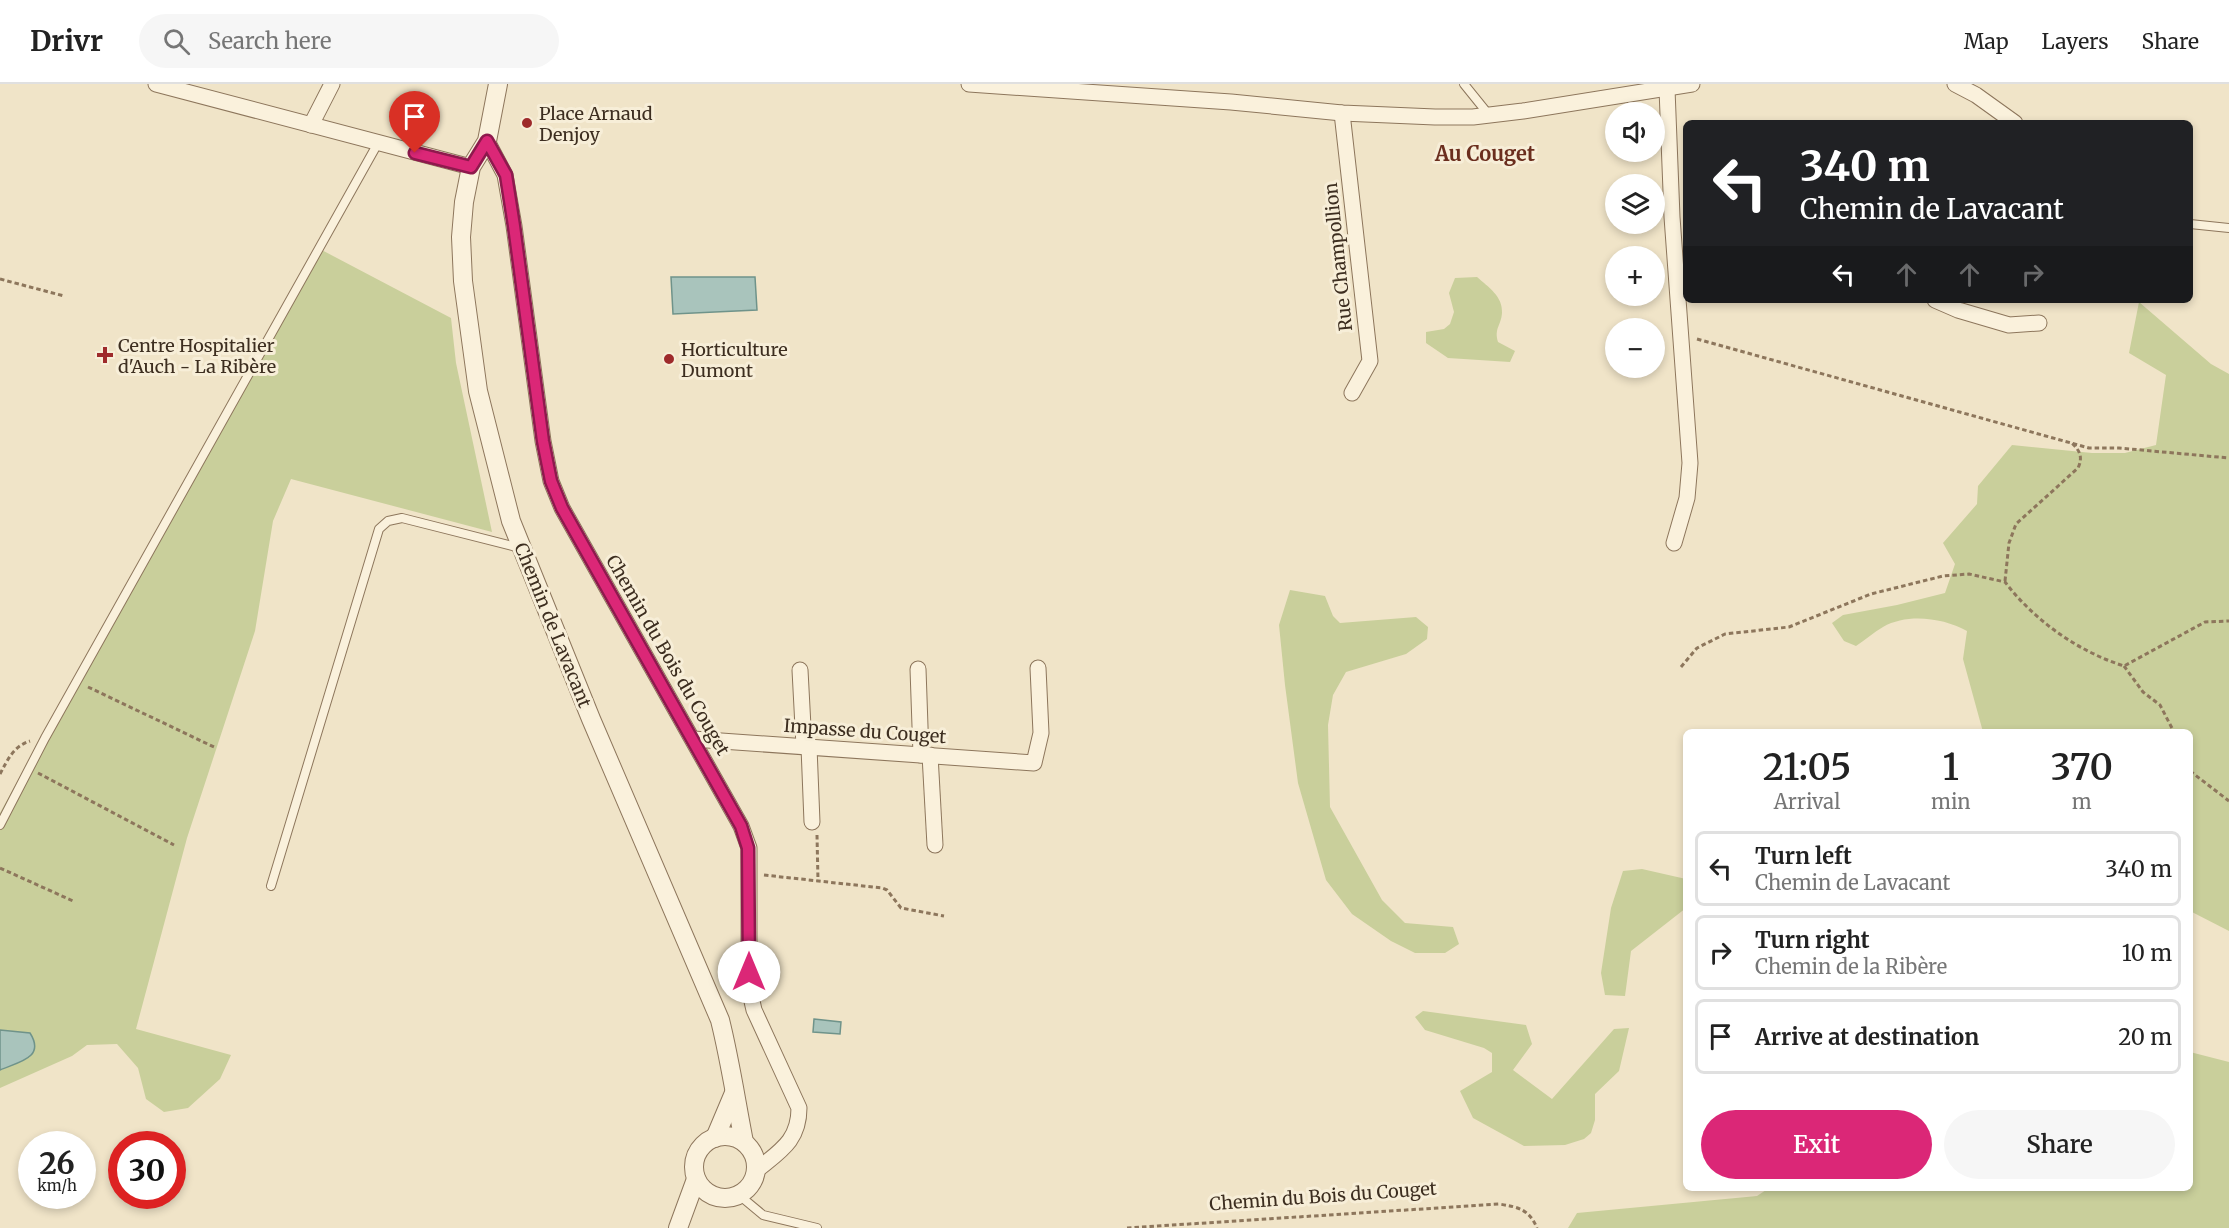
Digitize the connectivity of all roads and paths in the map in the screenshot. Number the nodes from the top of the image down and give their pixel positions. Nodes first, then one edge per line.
1 (156, 84) edge
2 (332, 84) edge
3 (498, 84) edge
4 (969, 84) edge
5 (1464, 84) edge
6 (1692, 84) edge
7 (1955, 84) edge
8 (1666, 89) junction
9 (1342, 113) junction
10 (1489, 115) junction
11 (2011, 120) edge
12 (310, 125) junction
13 (487, 141) junction
14 (378, 143) junction
15 (471, 167) junction
16 (1679, 217) edge
17 (2193, 224) edge
18 (2229, 228) edge
19 (0, 279) edge
20 (64, 296) dead end
21 (1942, 303) edge
22 (2039, 322) dead end
23 (1681, 334) junction
24 (1352, 393) dead end
25 (2071, 442) junction
26 (2229, 458) edge
27 (1674, 543) dead end
28 (521, 548) junction
29 (2005, 582) junction
30 (2229, 621) edge
31 (2124, 666) junction
32 (1681, 667) dead end
33 (1038, 668) dead end
34 (918, 669) dead end
35 (800, 670) dead end
36 (77, 681) junction
37 (2172, 729) edge
38 (693, 738) junction
39 (214, 747) dead end
40 (806, 747) junction
41 (12, 752) dead end
42 (925, 755) junction
43 (30, 768) junction
44 (2193, 773) edge
45 (0, 774) edge
46 (2229, 801) edge
47 (812, 822) joint
48 (0, 825) edge
49 (174, 845) dead end
50 (935, 845) dead end
51 (0, 868) edge
52 (764, 875) dead end
53 (818, 881) junction
54 (271, 886) dead end
55 (73, 901) dead end
56 (944, 916) dead end
57 (734, 1093) junction
58 (715, 1138) junction
59 (744, 1142) junction
60 (757, 1170) junction
61 (696, 1179) junction
62 (739, 1195) junction
63 (718, 1198) junction
64 (681, 1220) edge
65 (816, 1228) edge
66 (1127, 1228) edge
67 (1537, 1228) edge

1 - 12 street
2 - 12 street
3 - 13 street
4 - 9 street
5 - 10 lane
6 - 8 street
7 - 11 street
8 - 10 street
8 - 16 street
9 - 10 street
9 - 24 street, Rue Champollion
12 - 14 street
13 - 15 street, Chemin de Lavacant
13 - 38 street, Chemin du Bois du Couget
14 - 15 street
14 - 36 lane
15 - 28 street, Chemin de Lavacant
16 - 23 street
17 - 18 lane
19 - 20 path
21 - 22 street
23 - 25 path
23 - 27 street
25 - 26 path
25 - 29 path
28 - 54 lane
28 - 57 street, Chemin de Lavacant
29 - 31 path
29 - 32 path
30 - 31 path
31 - 37 path
33 - 42 street, Impasse du Couget
34 - 42 street
35 - 40 street
36 - 39 path
36 - 43 lane
38 - 40 street, Impasse du Couget
38 - 60 street, Chemin du Bois du Couget
40 - 42 street, Impasse du Couget
40 - 47 street
41 - 45 path
42 - 50 street
43 - 48 lane
43 - 49 path
44 - 46 path
47 - 53 path
51 - 55 path
52 - 53 path
53 - 56 path
57 - 58 street
57 - 59 street, Chemin de Lavacant
58 - 59 street
58 - 61 street
59 - 60 street
60 - 62 street
61 - 63 street
61 - 64 street
62 - 63 street
62 - 65 lane
63 - 64 street
66 - 67 path, Chemin du Bois du Couget

